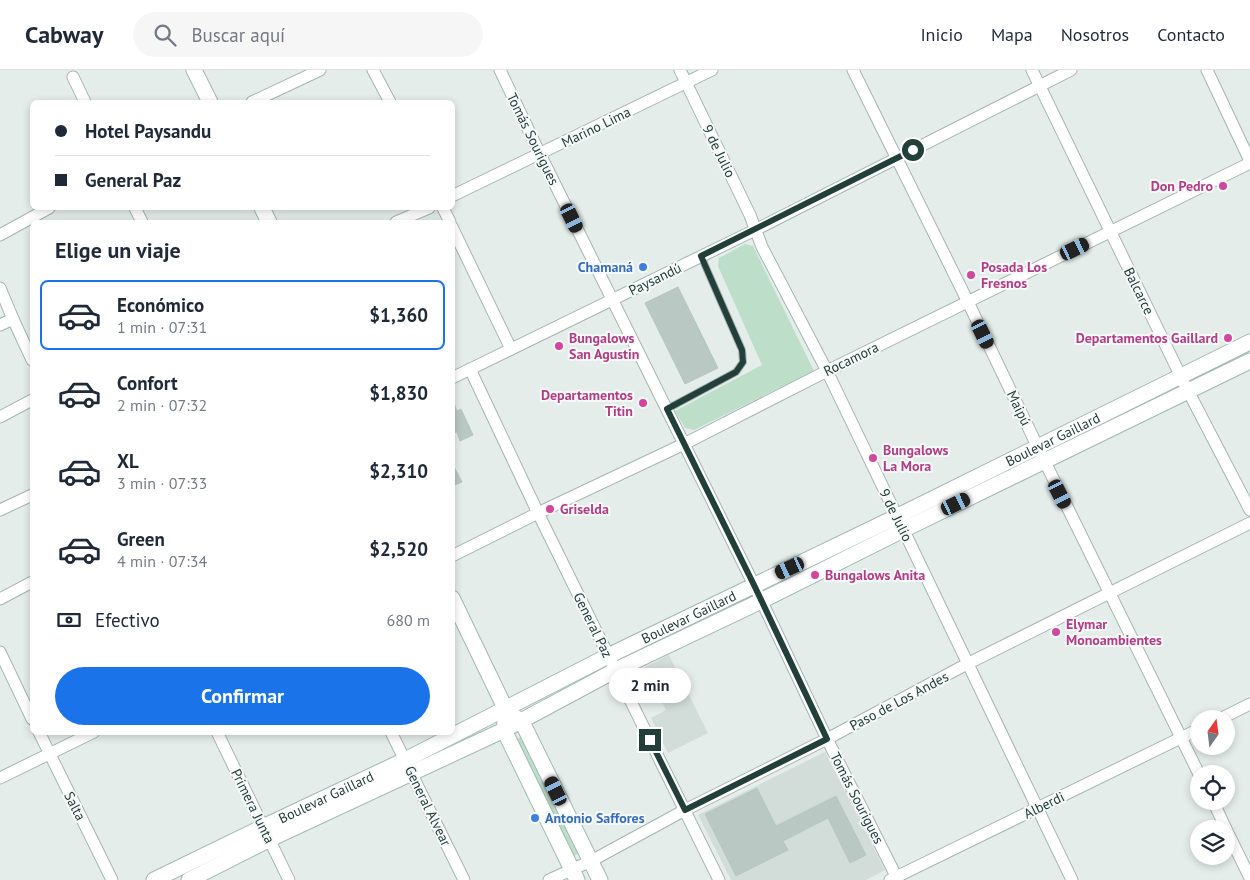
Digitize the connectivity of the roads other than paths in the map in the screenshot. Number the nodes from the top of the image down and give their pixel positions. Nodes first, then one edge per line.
1 (194, 70) edge
2 (320, 70) edge
3 (373, 70) edge
4 (500, 70) edge
5 (680, 70) edge
6 (712, 70) edge
7 (853, 70) edge
8 (1032, 70) edge
9 (1071, 70) edge
10 (1207, 70) edge
11 (73, 77) dead end
12 (686, 83) junction
13 (1040, 85) junction
14 (84, 100) edge
15 (209, 100) edge
16 (256, 100) edge
17 (389, 100) edge
18 (540, 154) junction
19 (897, 158) junction
20 (1250, 162) edge
21 (455, 195) edge
22 (46, 210) edge
23 (424, 210) edge
24 (401, 220) edge
25 (755, 230) junction
26 (1110, 232) junction
27 (455, 233) edge
28 (0, 235) edge
29 (701, 256) junction
30 (0, 288) edge
31 (612, 300) junction
32 (968, 302) junction
33 (12, 319) junction
34 (0, 325) edge
35 (1250, 342) edge
36 (511, 349) junction
37 (30, 356) edge
38 (1250, 361) edge
39 (470, 370) junction
40 (827, 371) junction
41 (1180, 376) junction
42 (455, 377) edge
43 (1188, 392) junction
44 (30, 401) edge
45 (667, 409) junction
46 (0, 417) edge
47 (684, 444) junction
48 (1041, 454) junction
49 (30, 496) edge
50 (0, 510) edge
51 (1250, 510) edge
52 (538, 513) junction
53 (900, 523) junction
54 (1250, 523) edge
55 (455, 554) edge
56 (30, 583) edge
57 (754, 585) junction
58 (1110, 593) junction
59 (0, 599) edge
60 (761, 601) junction
61 (455, 604) edge
62 (0, 652) edge
63 (608, 656) junction
64 (968, 664) junction
65 (616, 670) junction
66 (1250, 704) edge
67 (506, 710) junction
68 (1235, 712) edge
69 (30, 716) edge
70 (522, 722) junction
71 (504, 730) junction
72 (1190, 734) edge
73 (40, 735) edge
74 (88, 735) edge
75 (218, 735) edge
76 (393, 735) edge
77 (1182, 738) junction
78 (827, 739) junction
79 (50, 755) junction
80 (1195, 765) edge
81 (408, 766) junction
82 (0, 778) edge
83 (1037, 808) junction
84 (685, 810) junction
85 (266, 833) junction
86 (1235, 847) edge
87 (590, 861) junction
88 (574, 874) edge
89 (1250, 878) edge
90 (894, 879) edge
91 (112, 880) edge
92 (154, 880) edge
93 (189, 880) edge
94 (290, 880) edge
95 (464, 880) edge
96 (549, 880) edge
97 (600, 880) edge
98 (719, 880) edge
99 (1072, 880) edge

1 - 15 street
2 - 16 street
3 - 17 street
4 - 18 street, Tomás Sourigues
5 - 12 street, 9 de Julio
6 - 12 street, Marino Lima
7 - 19 street, Maipú
8 - 13 street, Balcarce
9 - 13 street, Paysandú
10 - 20 street
11 - 14 street
12 - 18 street, Marino Lima
12 - 25 street, 9 de Julio
13 - 19 street, Paysandú
13 - 26 street, Balcarce
18 - 21 street, Marino Lima
18 - 31 street, Tomás Sourigues
19 - 25 street, Paysandú
19 - 32 street, Maipú
20 - 26 street, Rocamora
22 - 28 street
23 - 24 street
25 - 29 street, Paysandú
25 - 40 street, 9 de Julio
26 - 32 street, Rocamora
26 - 41 street, Balcarce
27 - 36 street
29 - 31 street, Paysandú
29 - 45 lane
30 - 33 street
31 - 36 street, Paysandú
31 - 45 street, Tomás Sourigues
32 - 40 street, Rocamora
32 - 48 street, Maipú
33 - 34 street
33 - 37 street
35 - 41 street, Boulevar Gaillard
36 - 39 street, Paysandú
38 - 43 street, Boulevar Gaillard
39 - 42 street, Paysandú
39 - 52 street, General Paz
40 - 47 street, Rocamora
40 - 53 street, 9 de Julio
41 - 43 street, Balcarce
41 - 48 street, Boulevar Gaillard
43 - 48 street, Boulevar Gaillard
43 - 51 street, Balcarce
44 - 46 street
45 - 47 street, Tomás Sourigues
47 - 52 street, Rocamora
47 - 57 street, Tomás Sourigues
48 - 53 street, Boulevar Gaillard
48 - 58 street, Maipú
49 - 50 street
52 - 55 street, Rocamora
52 - 63 street, General Paz
53 - 57 street, Boulevar Gaillard
53 - 60 street, Boulevar Gaillard
53 - 64 street, 9 de Julio
54 - 58 street, Paso de Los Andes
56 - 59 street
57 - 60 street, Tomás Sourigues
57 - 63 street, Boulevar Gaillard
58 - 64 street, Paso de Los Andes
58 - 77 street, Maipú
60 - 65 street, Boulevar Gaillard
60 - 78 street, Tomás Sourigues
61 - 67 street
62 - 69 street
63 - 65 street, General Paz
63 - 67 street, Boulevar Gaillard
64 - 78 street, Paso de Los Andes
64 - 83 street, 9 de Julio
65 - 70 street, Boulevar Gaillard
65 - 84 street, General Paz
66 - 68 street
67 - 70 street
67 - 71 street
67 - 81 street, Boulevar Gaillard
70 - 71 street, Boulevar Gaillard
70 - 87 street
71 - 81 street, Boulevar Gaillard
71 - 88 street
72 - 77 street, Alberdi
73 - 79 street, Salta
74 - 79 street
75 - 85 street, Primera Junta
76 - 81 street, General Alvear
77 - 80 street, Maipú
77 - 83 street, Alberdi
78 - 84 street, Paso de Los Andes
78 - 90 street, Tomás Sourigues
79 - 82 street
79 - 91 street, Salta
81 - 85 street, Boulevar Gaillard
81 - 95 street, General Alvear
83 - 90 street, Alberdi
83 - 99 street, 9 de Julio
84 - 87 street, Paso de Los Andes
84 - 98 street, General Paz
85 - 92 street, Boulevar Gaillard
85 - 93 street, Boulevar Gaillard
85 - 94 street, Primera Junta
86 - 89 street
87 - 88 street, Paso de Los Andes
87 - 97 street
88 - 96 street, Paso de Los Andes

